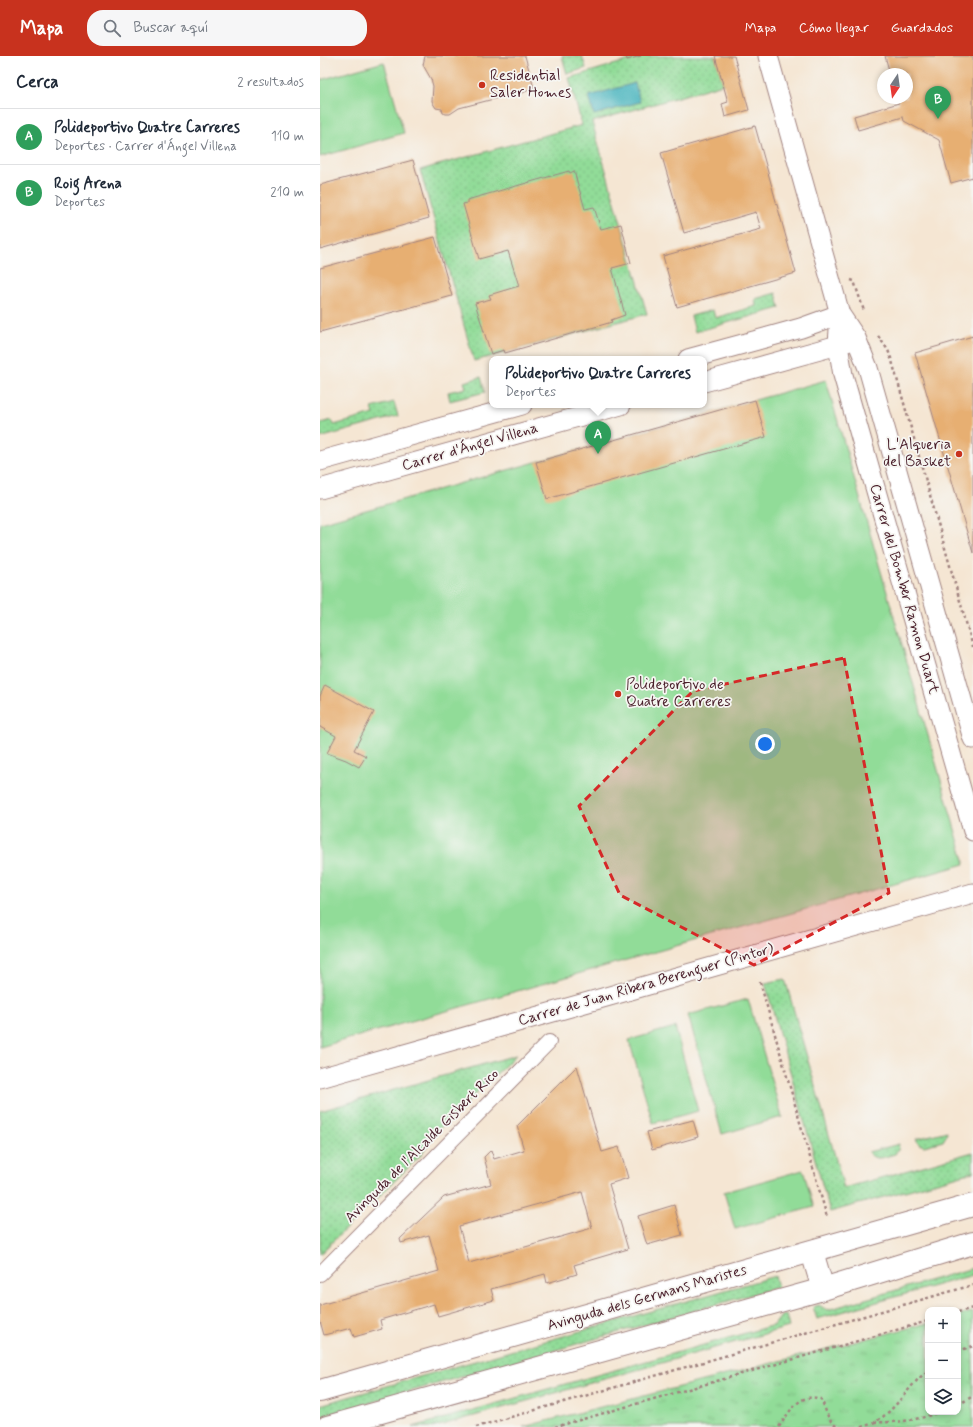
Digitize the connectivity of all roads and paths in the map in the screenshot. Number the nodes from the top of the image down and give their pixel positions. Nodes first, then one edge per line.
1 (768, 56) edge
2 (840, 314) junction
3 (856, 338) junction
4 (838, 345) junction
5 (699, 356) edge
6 (707, 381) edge
7 (511, 408) edge
8 (610, 408) edge
9 (320, 461) edge
10 (320, 489) edge
11 (973, 739) edge
12 (973, 831) edge
13 (973, 893) edge
14 (760, 982) dead end
15 (549, 1042) dead end
16 (320, 1078) edge
17 (973, 1205) edge
18 (827, 1217) dead end
19 (973, 1243) edge
20 (812, 1252) junction
21 (320, 1274) edge
22 (973, 1285) edge
23 (823, 1289) junction
24 (973, 1308) edge
25 (961, 1311) edge
26 (925, 1322) edge
27 (973, 1346) edge
28 (961, 1350) edge
29 (925, 1373) edge
30 (320, 1390) edge
31 (973, 1396) edge
32 (961, 1403) edge
33 (932, 1415) edge
34 (874, 1422) junction
35 (328, 1427) edge
36 (476, 1427) edge
37 (556, 1427) edge
38 (779, 1427) edge
39 (839, 1427) edge
40 (861, 1427) edge

1 - 2 street
2 - 3 street, Carrer del Bomber Ramon Duart
2 - 4 street, Carrer del Bomber Ramon Duart
2 - 5 street
3 - 4 street
3 - 11 street, Carrer del Bomber Ramon Duart
4 - 6 street
4 - 12 street, Carrer del Bomber Ramon Duart
7 - 9 street, Carrer d'Ángel Villena
8 - 10 street, Carrer d'Ángel Villena
13 - 16 street, Carrer de Juan Ribera Berenguer (Pintor)
14 - 18 path
15 - 21 street, Avinguda de l'Alcalde Gisbert Rico
17 - 20 main road, Avinguda dels Germans Maristes
19 - 23 main road
20 - 23 main road
20 - 30 main road, Avinguda dels Germans Maristes
22 - 36 path
23 - 35 main road
24 - 25 path
26 - 37 path
27 - 28 path
29 - 34 path
31 - 32 path
33 - 34 path
34 - 40 path
38 - 39 path

